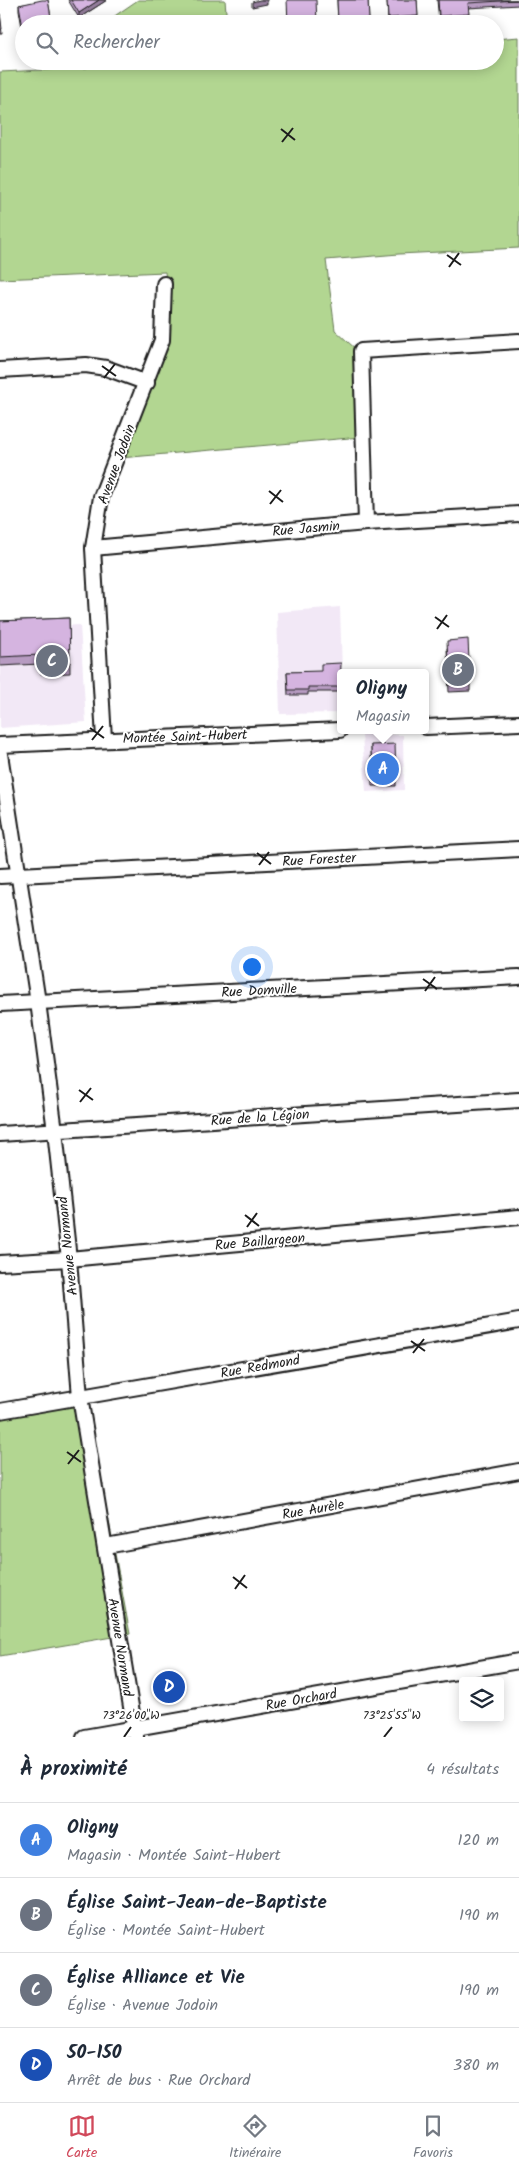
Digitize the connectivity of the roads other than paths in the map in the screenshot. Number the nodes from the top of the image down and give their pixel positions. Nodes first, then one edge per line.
1 (164, 284) dead end
2 (519, 341) edge
3 (0, 370) edge
4 (147, 383) junction
5 (519, 514) edge
6 (366, 523) junction
7 (93, 548) junction
8 (519, 723) edge
9 (429, 727) edge
10 (337, 730) edge
11 (104, 739) junction
12 (0, 745) edge
13 (0, 754) edge
14 (519, 849) edge
15 (18, 875) junction
16 (0, 876) edge
17 (519, 977) edge
18 (38, 1002) junction
19 (0, 1004) edge
20 (519, 1100) edge
21 (55, 1131) junction
22 (0, 1134) edge
23 (519, 1217) edge
24 (69, 1258) junction
25 (0, 1263) edge
26 (519, 1321) edge
27 (80, 1397) junction
28 (0, 1411) edge
29 (519, 1471) edge
30 (106, 1546) junction
31 (519, 1661) edge
32 (135, 1733) edge
33 (84, 1737) edge

1 - 4 street, Avenue Jodoin
2 - 6 street
3 - 4 street
4 - 7 street, Avenue Jodoin
5 - 6 street, Rue Jasmin
6 - 7 street, Rue Jasmin
7 - 11 street, Avenue Jodoin
8 - 9 street
10 - 11 street, Montée Saint-Hubert
11 - 12 street, Montée Saint-Hubert
13 - 15 street, Avenue Normand
14 - 15 street, Rue Forester
15 - 16 street, Rue Forester
15 - 18 street, Avenue Normand
17 - 18 street, Rue Domville
18 - 19 street, Rue Domville
18 - 21 street, Avenue Normand
20 - 21 street, Rue de la Légion
21 - 22 street, Rue de la Légion
21 - 24 street, Avenue Normand
23 - 24 street, Rue Baillargeon
24 - 25 street, Rue Baillargeon
24 - 27 street, Avenue Normand
26 - 27 street, Rue Redmond
27 - 28 street, Rue Redmond
27 - 30 street, Avenue Normand
29 - 30 street, Rue Aurèle
30 - 32 street, Avenue Normand
31 - 32 street, Rue Orchard
32 - 33 street, Rue Orchard

